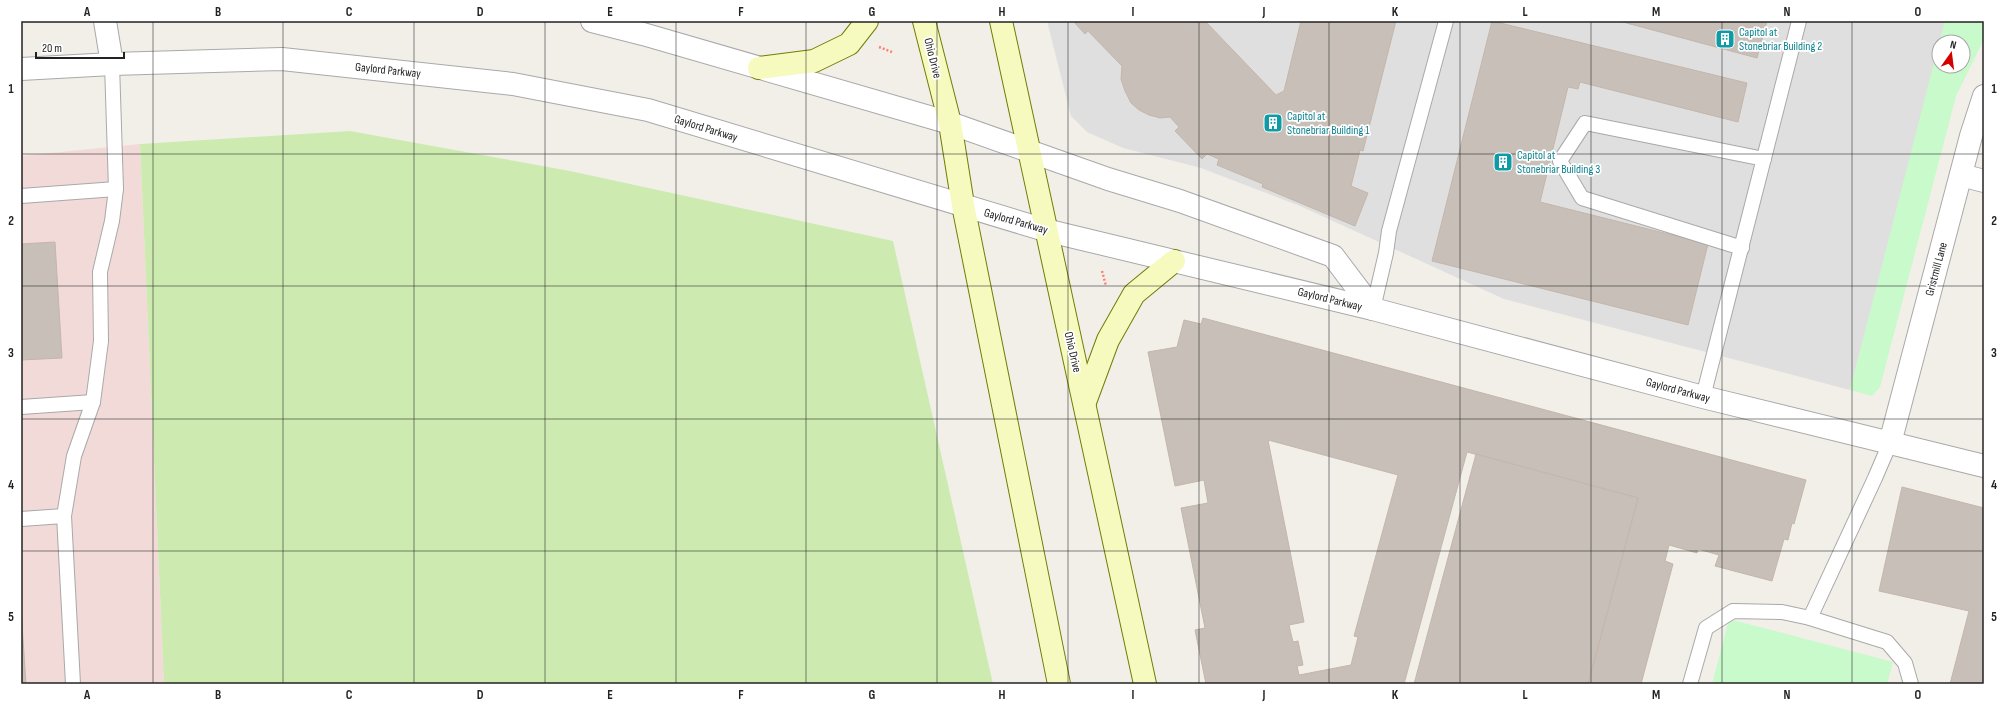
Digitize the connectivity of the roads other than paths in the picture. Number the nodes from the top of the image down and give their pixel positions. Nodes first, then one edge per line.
1 (105, 21) edge
2 (592, 21) edge
3 (867, 21) edge
4 (924, 21) edge
5 (1001, 21) edge
6 (1446, 21) edge
7 (1799, 21) edge
8 (112, 64) junction
9 (759, 68) junction
10 (21, 69) edge
11 (1984, 96) edge
12 (950, 123) junction
13 (1029, 151) junction
14 (1764, 159) junction
15 (1960, 174) junction
16 (1984, 181) edge
17 (116, 189) junction
18 (21, 196) edge
19 (964, 205) junction
20 (1045, 230) junction
21 (1742, 248) junction
22 (1174, 261) junction
23 (1373, 309) junction
24 (1703, 397) junction
25 (93, 402) junction
26 (1085, 402) junction
27 (21, 407) edge
28 (1890, 443) junction
29 (1984, 466) edge
30 (64, 516) junction
31 (21, 519) edge
32 (1810, 618) junction
33 (73, 684) edge
34 (1058, 684) edge
35 (1145, 684) edge
36 (1690, 684) edge
37 (1911, 684) edge

1 - 8 street
2 - 9 street, Gaylord Parkway
3 - 9 main road
4 - 12 main road, Ohio Drive
5 - 13 main road, Ohio Drive
6 - 23 lane
7 - 14 lane
8 - 10 street, Gaylord Parkway
8 - 17 lane
8 - 19 street, Gaylord Parkway
9 - 12 street, Gaylord Parkway
11 - 15 street, Gristmill Lane
12 - 13 street, Gaylord Parkway
12 - 19 main road, Ohio Drive
13 - 20 main road, Ohio Drive
13 - 23 street, Gaylord Parkway
14 - 21 lane
14 - 21 lane
15 - 16 street
15 - 28 street, Gristmill Lane
17 - 18 lane
17 - 25 lane
19 - 20 street, Gaylord Parkway
19 - 34 main road, Ohio Drive
20 - 22 street, Gaylord Parkway
20 - 26 main road, Ohio Drive
21 - 24 lane
22 - 23 street, Gaylord Parkway
22 - 26 main road
23 - 24 street, Gaylord Parkway
24 - 28 street, Gaylord Parkway
25 - 27 lane
25 - 30 lane
26 - 35 main road, Ohio Drive
28 - 29 street, Gaylord Parkway
28 - 32 lane
30 - 31 lane
30 - 33 lane
32 - 36 lane
32 - 37 lane

